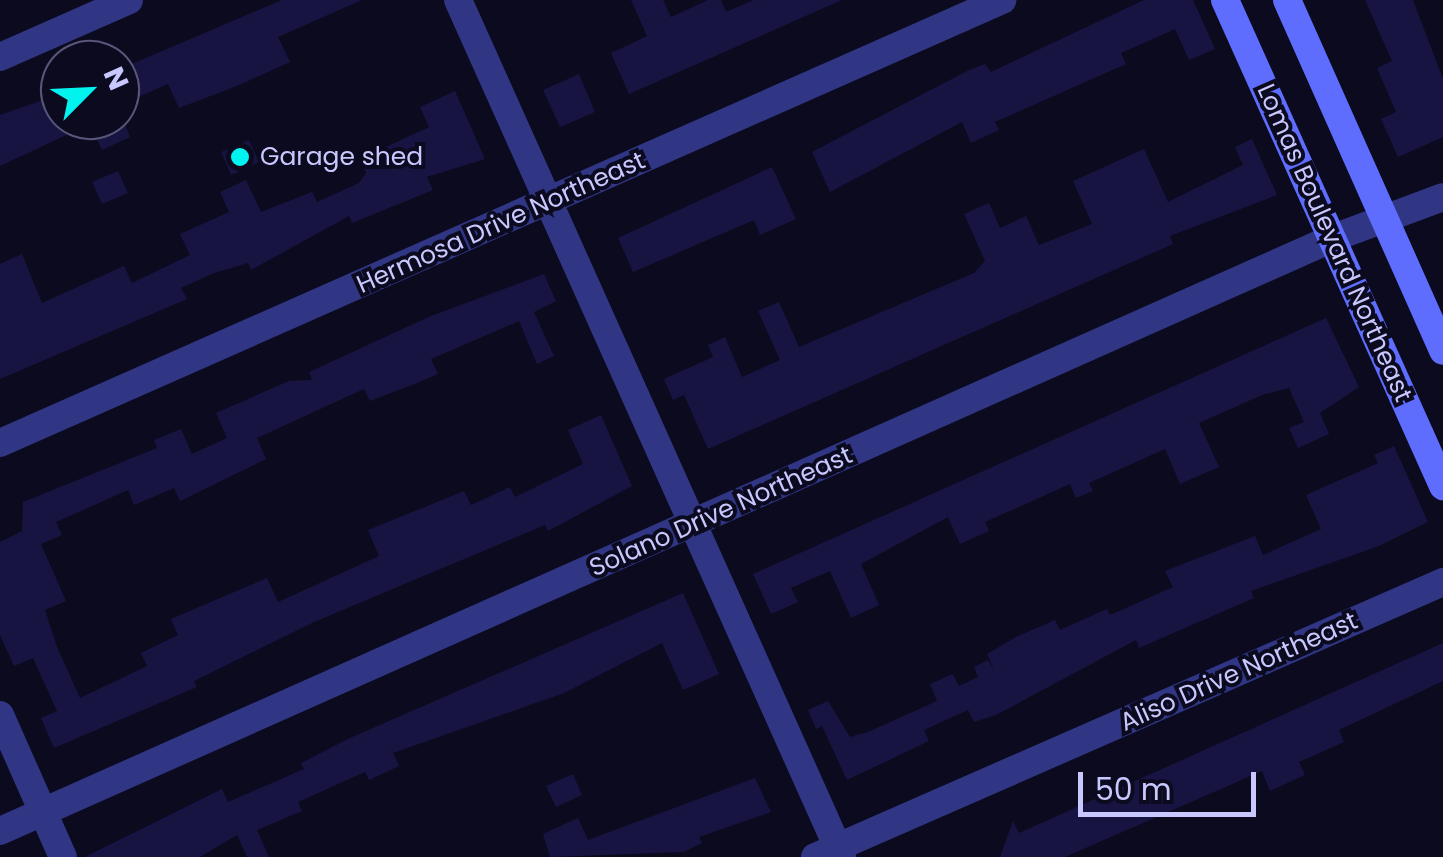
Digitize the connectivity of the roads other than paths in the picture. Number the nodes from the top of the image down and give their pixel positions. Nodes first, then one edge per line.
1 (128, 0) edge
2 (458, 0) edge
3 (1002, 0) edge
4 (1225, 0) edge
5 (1287, 0) edge
6 (0, 57) edge
7 (1443, 197) edge
8 (549, 202) junction
9 (1386, 220) junction
10 (1333, 238) junction
11 (1443, 351) edge
12 (0, 443) edge
13 (1443, 486) edge
14 (692, 525) junction
15 (1443, 582) edge
16 (0, 715) edge
17 (43, 812) junction
18 (0, 831) edge
19 (831, 854) edge
20 (63, 857) edge

1 - 6 street
2 - 8 street
3 - 8 street, Hermosa Drive Northeast
4 - 10 main road, Lomas Boulevard Northeast
5 - 9 main road
7 - 9 street, Solano Drive Northeast
8 - 12 street, Hermosa Drive Northeast
8 - 14 street
9 - 10 street, Solano Drive Northeast
9 - 11 main road
10 - 13 main road, Lomas Boulevard Northeast
10 - 14 street, Solano Drive Northeast
14 - 17 street, Solano Drive Northeast
14 - 19 street
15 - 19 street, Aliso Drive Northeast
16 - 17 street
17 - 18 street, Solano Drive Northeast
17 - 20 street

